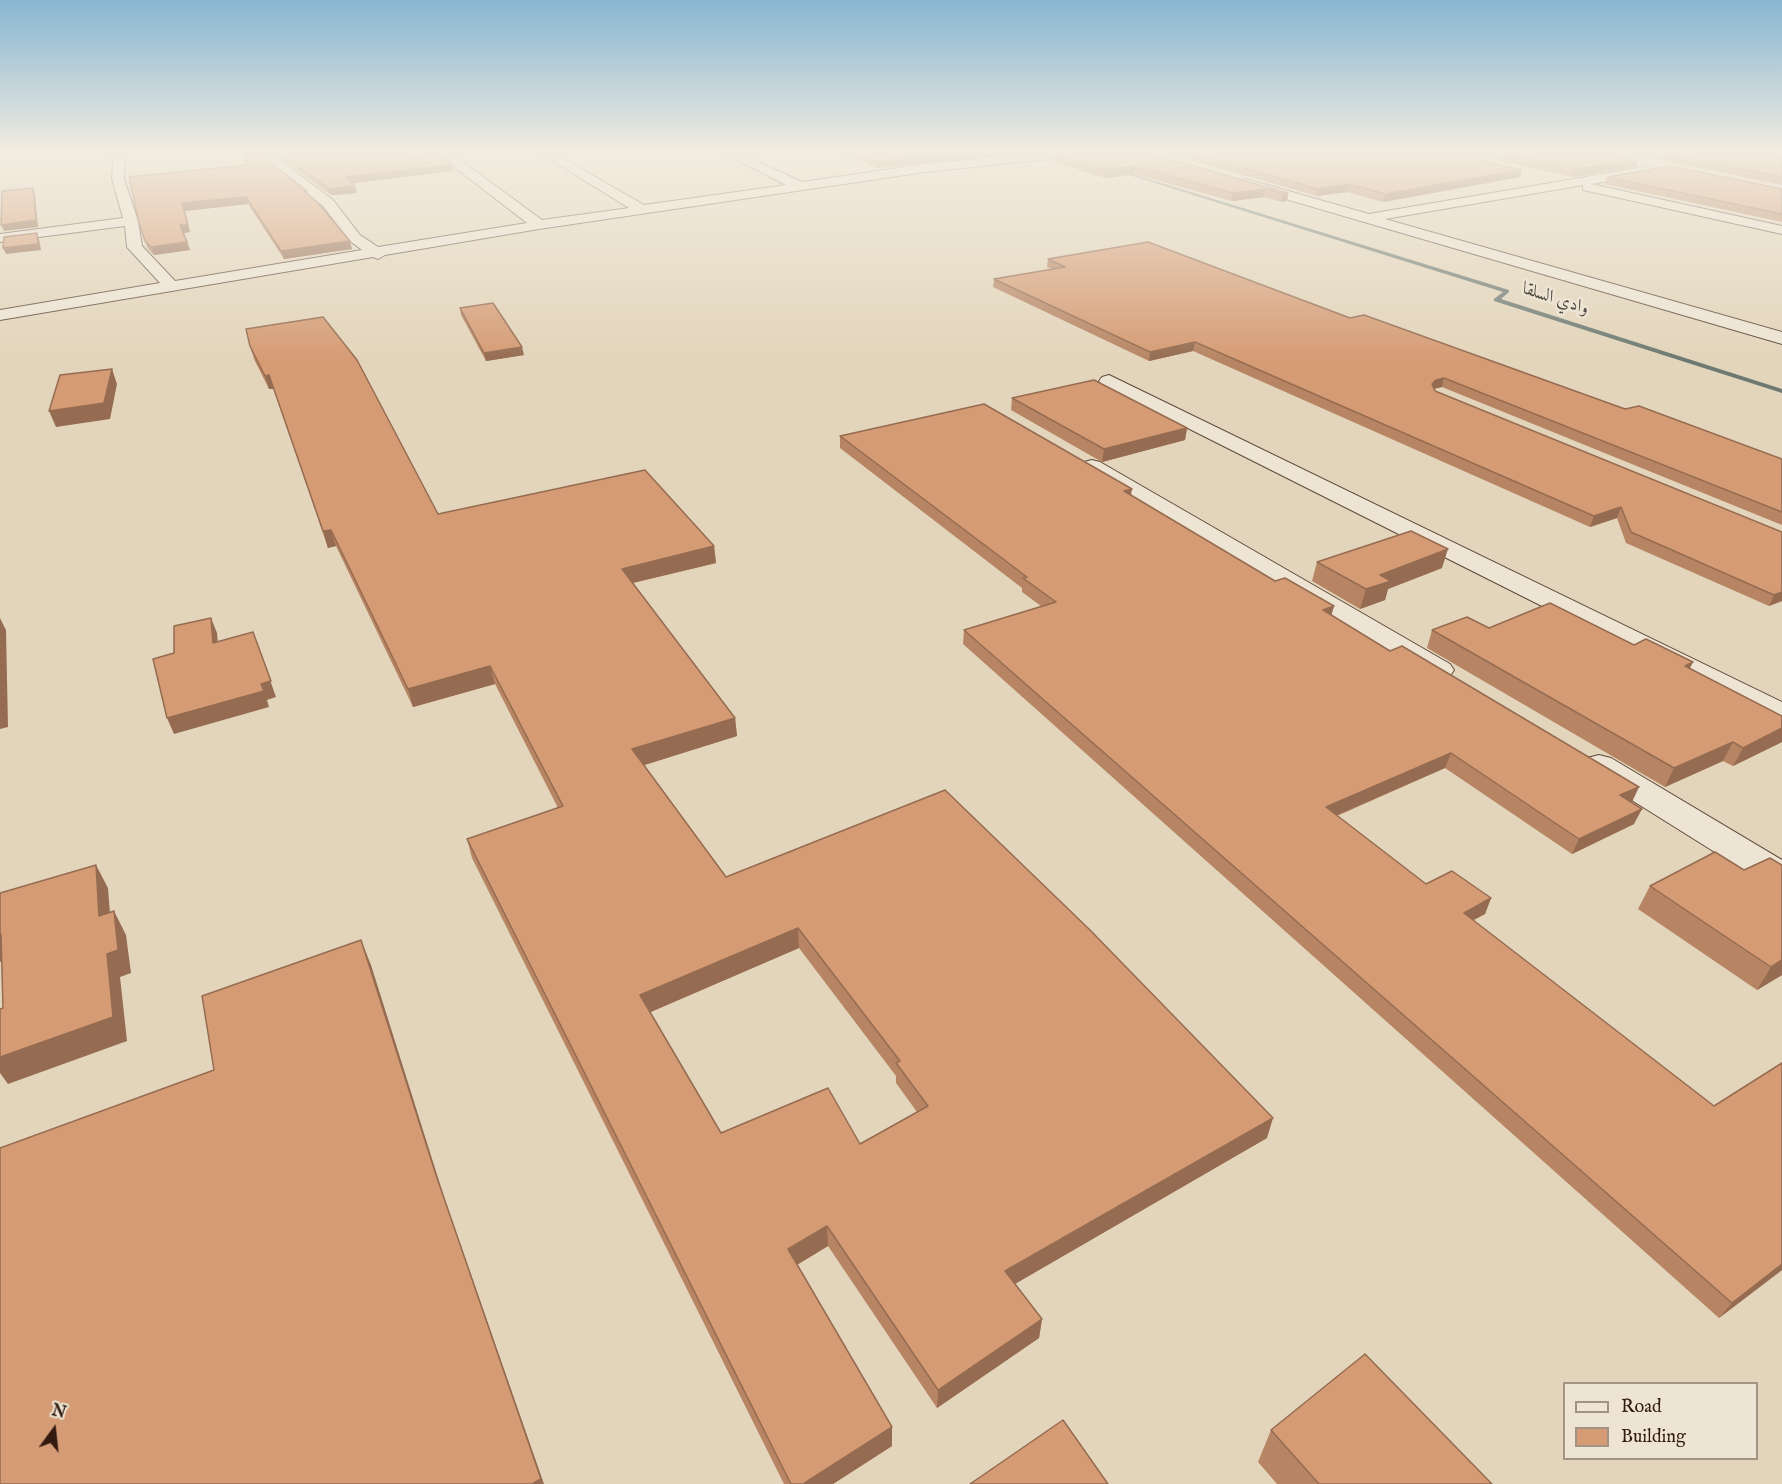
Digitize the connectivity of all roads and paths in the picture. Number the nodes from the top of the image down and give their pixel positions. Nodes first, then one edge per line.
1 (121, 222) edge
2 (131, 222) edge
3 (343, 222) edge
4 (535, 222) edge
5 (560, 222) edge
6 (1381, 222) edge
7 (1747, 222) edge
8 (539, 225) junction
9 (1782, 230) edge
10 (0, 237) edge
11 (378, 254) junction
12 (172, 287) junction
13 (0, 315) edge
14 (1782, 338) edge
15 (1109, 381) dead end
16 (1071, 455) edge
17 (1466, 686) edge
18 (1782, 714) edge
19 (1579, 753) edge
20 (1782, 877) edge

1 - 10 street
2 - 12 street
3 - 11 street
4 - 8 street
5 - 8 street
6 - 14 street
7 - 9 street
8 - 11 street
11 - 12 street
12 - 13 street
15 - 18 street
16 - 17 street
19 - 20 street

